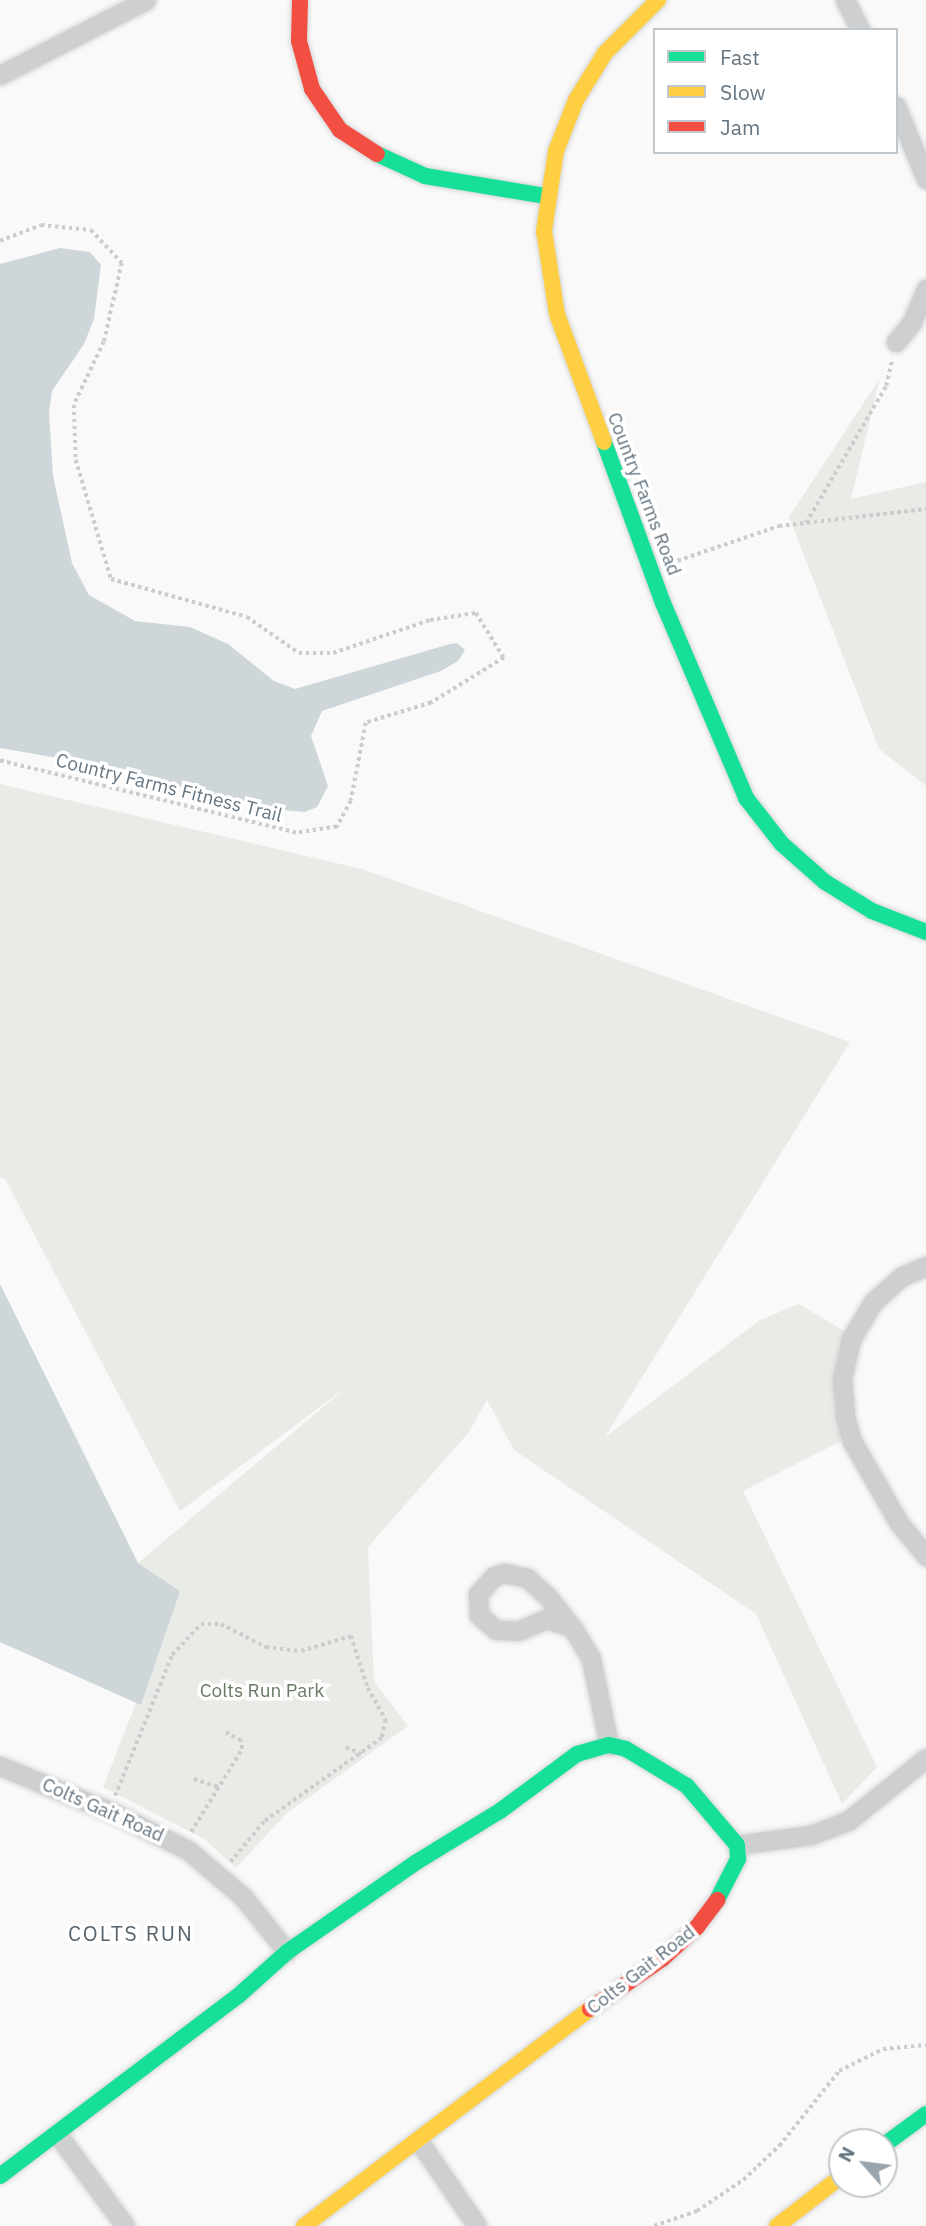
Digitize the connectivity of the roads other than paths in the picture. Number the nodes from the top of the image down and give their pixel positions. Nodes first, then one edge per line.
1 (146, 0) edge
2 (300, 0) edge
3 (658, 0) edge
4 (845, 0) edge
5 (859, 28) edge
6 (0, 75) edge
7 (898, 111) edge
8 (926, 180) edge
9 (547, 196) junction
10 (926, 289) edge
11 (896, 342) road end
12 (926, 932) edge
13 (926, 1266) edge
14 (926, 1556) edge
15 (572, 1627) junction
16 (609, 1745) junction
17 (926, 1758) edge
18 (0, 1766) edge
19 (737, 1845) junction
20 (287, 1952) junction
21 (926, 2114) edge
22 (58, 2135) junction
23 (898, 2135) edge
24 (418, 2140) junction
25 (0, 2176) edge
26 (828, 2187) edge
27 (125, 2226) edge
28 (304, 2226) edge
29 (477, 2226) edge
30 (777, 2226) edge

1 - 6 street
2 - 9 street
3 - 9 street, Country Farms Road
4 - 5 street
7 - 8 street
9 - 12 street, Country Farms Road
10 - 11 street
13 - 14 street
15 - 15 street
15 - 16 street
16 - 19 street
16 - 20 street
17 - 19 street
18 - 20 street, Colts Gait Road
19 - 24 street, Colts Gait Road
20 - 22 street
21 - 23 street
22 - 25 street
22 - 27 street
24 - 28 street, Colts Gait Road
24 - 29 street
26 - 30 street

